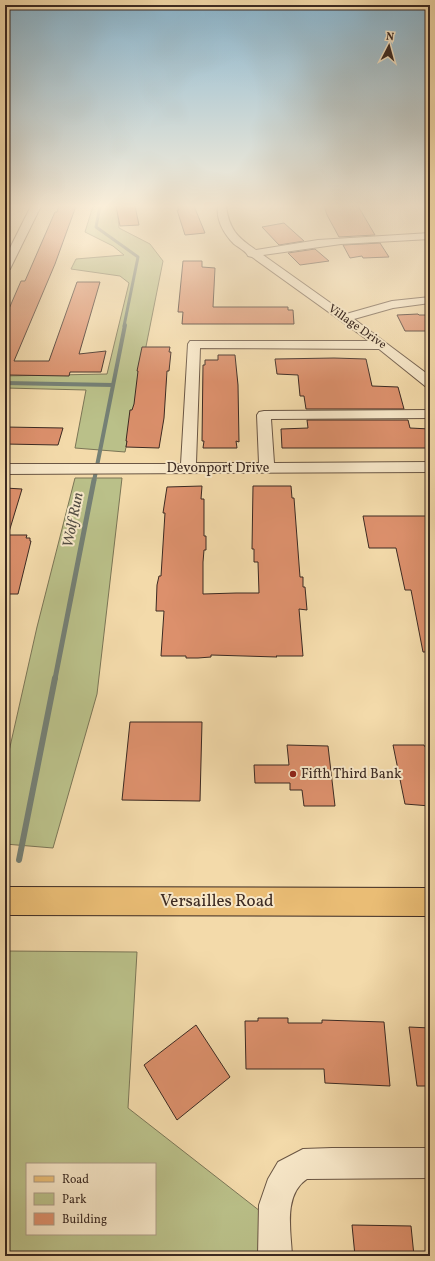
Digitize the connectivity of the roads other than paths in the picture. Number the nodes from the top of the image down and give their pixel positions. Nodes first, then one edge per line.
1 (268, 265) edge
2 (430, 300) edge
3 (344, 318) junction
4 (382, 345) junction
5 (430, 383) edge
6 (430, 414) edge
7 (188, 468) junction
8 (267, 468) junction
9 (430, 468) edge
10 (5, 469) edge
11 (5, 901) edge
12 (430, 902) edge
13 (430, 1163) edge
14 (275, 1256) edge

1 - 3 street, Village Drive
2 - 3 street
3 - 4 street, Village Drive
4 - 5 street, Village Drive
4 - 7 street
6 - 8 street
7 - 8 street, Devonport Drive
7 - 10 street, Devonport Drive
8 - 9 street, Devonport Drive
11 - 12 main road, Versailles Road
13 - 14 street

